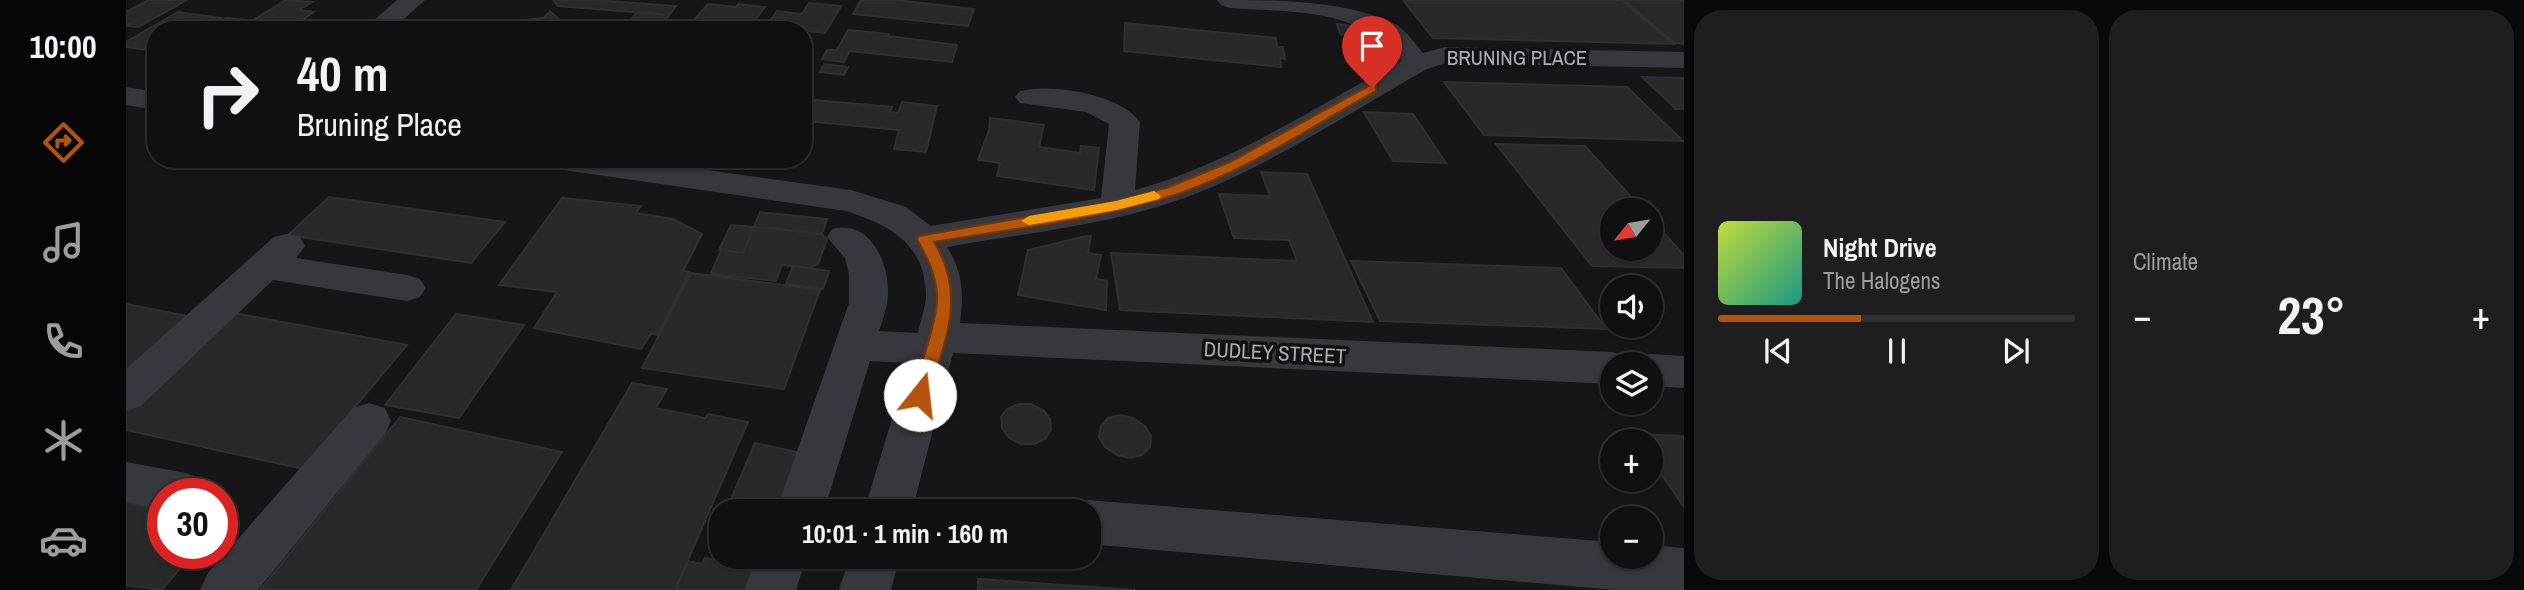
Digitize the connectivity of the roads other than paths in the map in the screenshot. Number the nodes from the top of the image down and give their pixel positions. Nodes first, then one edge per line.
1 (412, 0) edge
2 (1230, 0) edge
3 (387, 21) edge
4 (1684, 60) edge
5 (1418, 63) junction
6 (126, 96) edge
7 (1030, 97) dead end
8 (147, 100) edge
9 (620, 168) edge
10 (1117, 206) junction
11 (845, 237) dead end
12 (924, 239) junction
13 (407, 288) dead end
14 (936, 343) junction
15 (855, 345) junction
16 (1600, 368) edge
17 (1663, 371) edge
18 (1684, 372) edge
19 (126, 394) edge
20 (369, 421) dead end
21 (126, 482) edge
22 (147, 486) edge
23 (804, 499) edge
24 (891, 499) edge
25 (1101, 523) edge
26 (871, 569) edge
27 (1684, 572) edge
28 (226, 590) edge
29 (865, 590) edge

1 - 3 street
2 - 5 street
4 - 5 street, BRUNING PLACE
5 - 10 street, BRUNING PLACE
6 - 8 street
7 - 10 street
9 - 12 street
10 - 12 street, BRUNING PLACE
11 - 15 street
12 - 14 street
13 - 19 street
14 - 15 street, DUDLEY STREET
14 - 16 street, DUDLEY STREET
14 - 24 street
15 - 23 street
17 - 18 street
20 - 28 street
21 - 22 street
25 - 27 street
26 - 29 street

